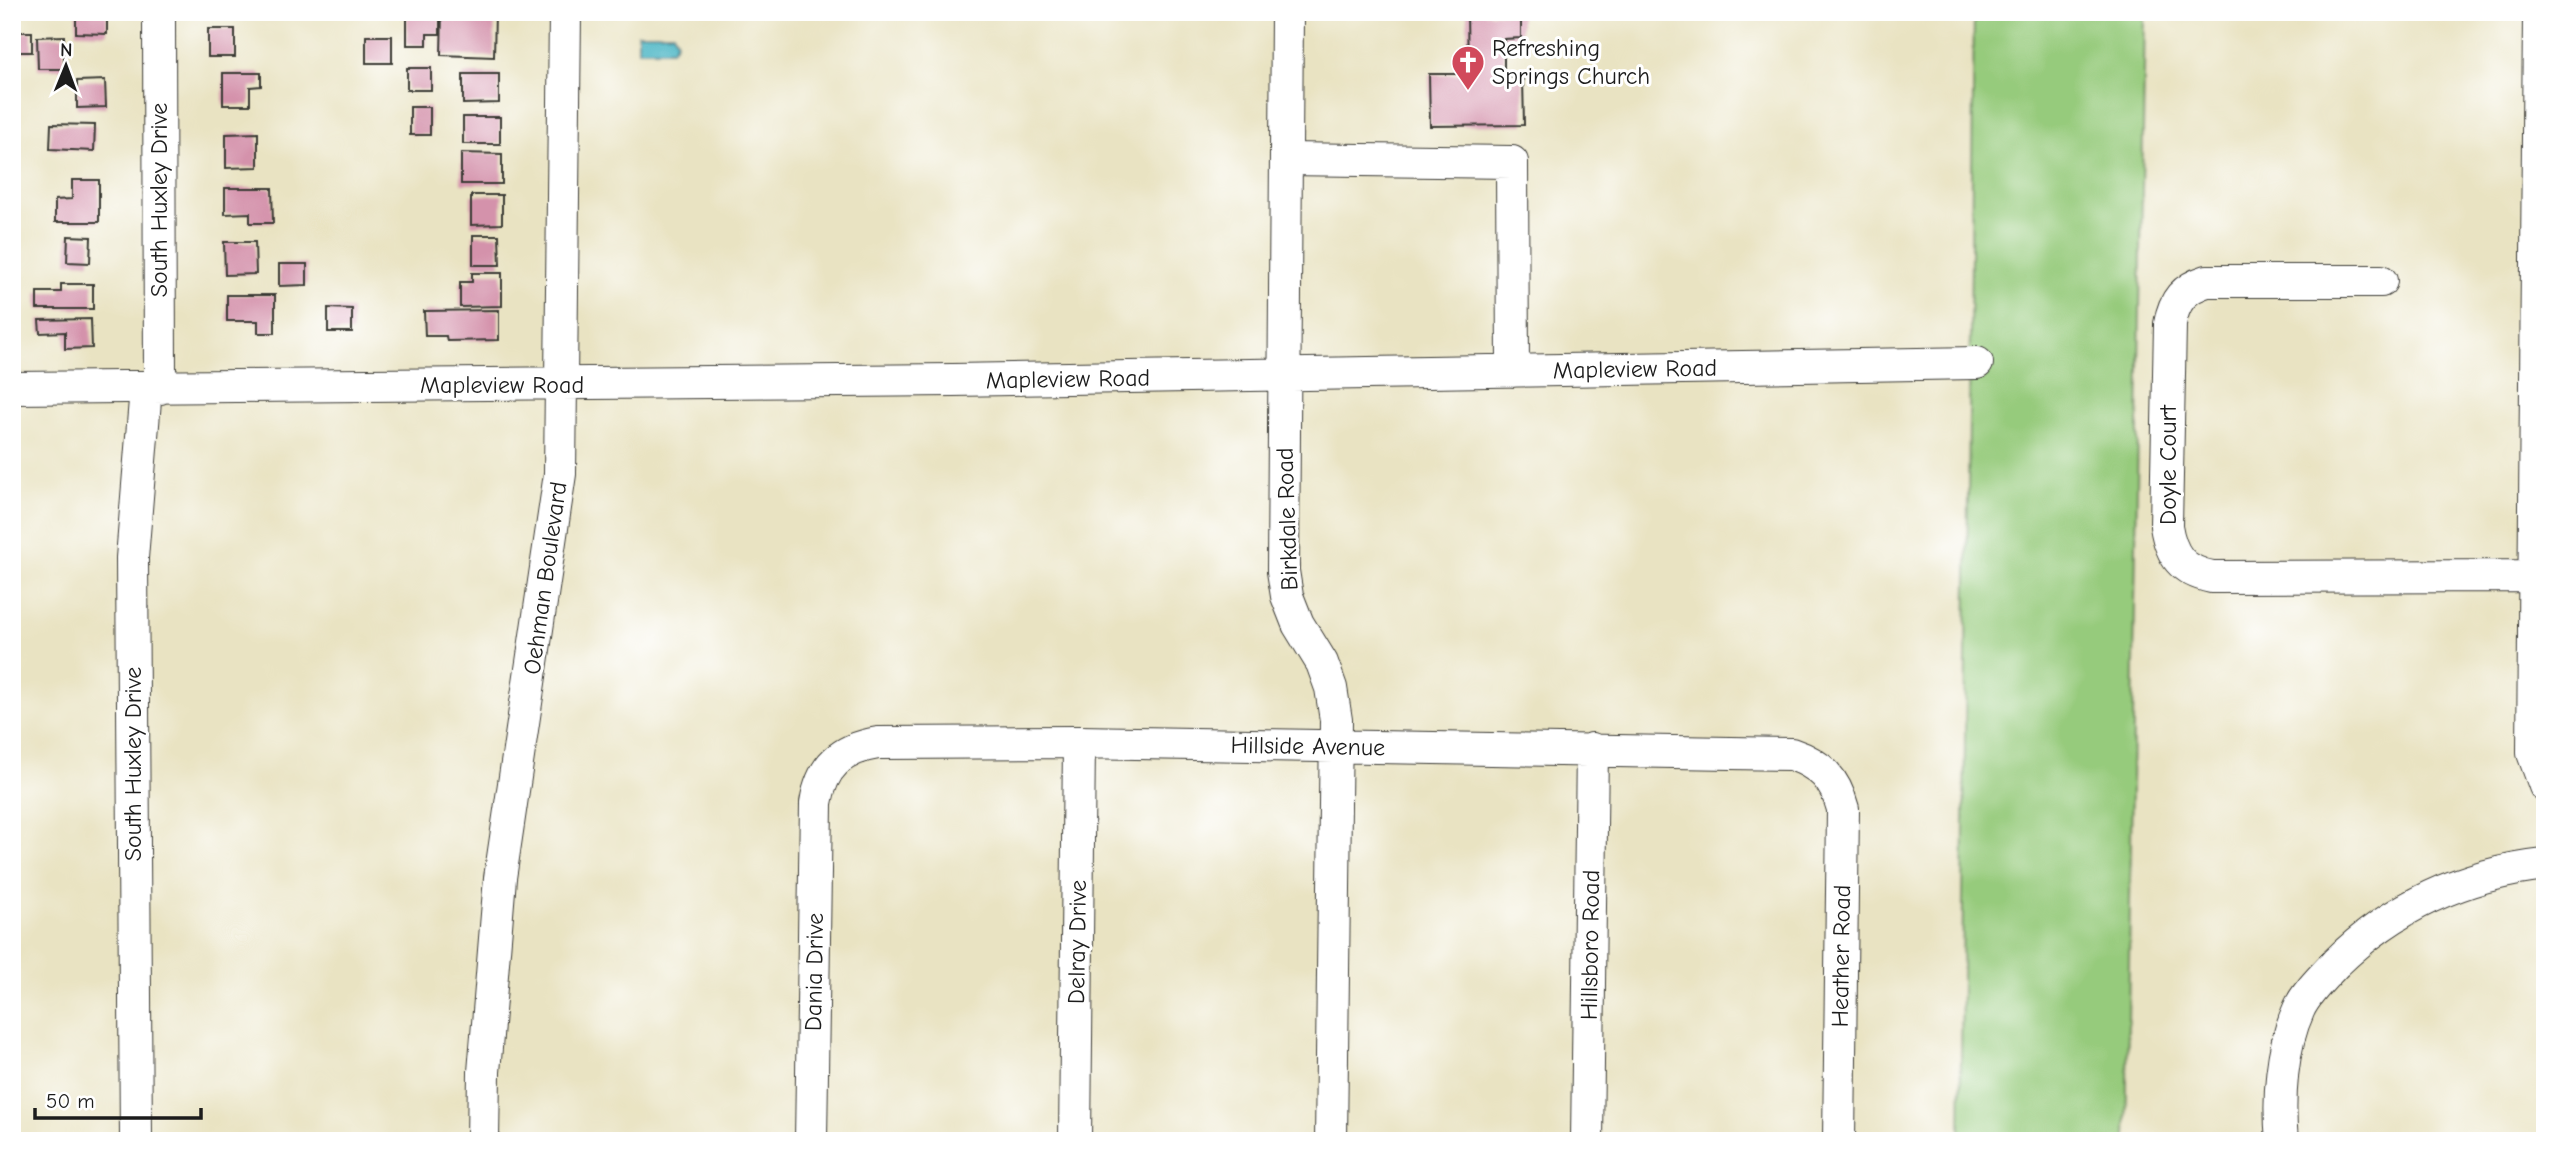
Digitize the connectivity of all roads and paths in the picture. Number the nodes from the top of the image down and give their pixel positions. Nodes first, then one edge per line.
1 (159, 12) edge
2 (565, 12) edge
3 (1287, 12) edge
4 (2539, 12) edge
5 (1286, 159) junction
6 (2381, 281) dead end
7 (1977, 363) dead end
8 (1513, 371) junction
9 (1285, 375) junction
10 (564, 385) junction
11 (12, 388) edge
12 (153, 388) junction
13 (2536, 576) junction
14 (1079, 742) junction
15 (1336, 746) junction
16 (1591, 749) junction
17 (1828, 775) joint
18 (2545, 786) edge
19 (816, 803) joint
20 (2545, 865) edge
21 (136, 1141) edge
22 (483, 1141) edge
23 (811, 1141) edge
24 (1074, 1141) edge
25 (1331, 1141) edge
26 (1587, 1141) edge
27 (1839, 1141) edge
28 (2282, 1141) edge

1 - 12 street, South Huxley Drive
2 - 10 street, Oehman Boulevard
3 - 5 street, Birkdale Road
4 - 13 street
5 - 8 street
5 - 9 street, Birkdale Road
6 - 13 street, Doyle Court
7 - 8 street, Mapleview Road
8 - 9 street, Mapleview Road
9 - 10 street, Mapleview Road
9 - 15 street, Birkdale Road
10 - 12 street, Mapleview Road
10 - 22 street, Oehman Boulevard
11 - 12 street, Mapleview Road
12 - 21 street, South Huxley Drive
13 - 18 street
14 - 15 street, Hillside Avenue
14 - 19 street, Hillside Avenue
14 - 24 street, Delray Drive
15 - 16 street, Hillside Avenue
15 - 25 street, Birkdale Road
16 - 17 street, Hillside Avenue
16 - 26 street, Hillsboro Road
17 - 27 street, Heather Road
19 - 23 street, Dania Drive
20 - 28 street

